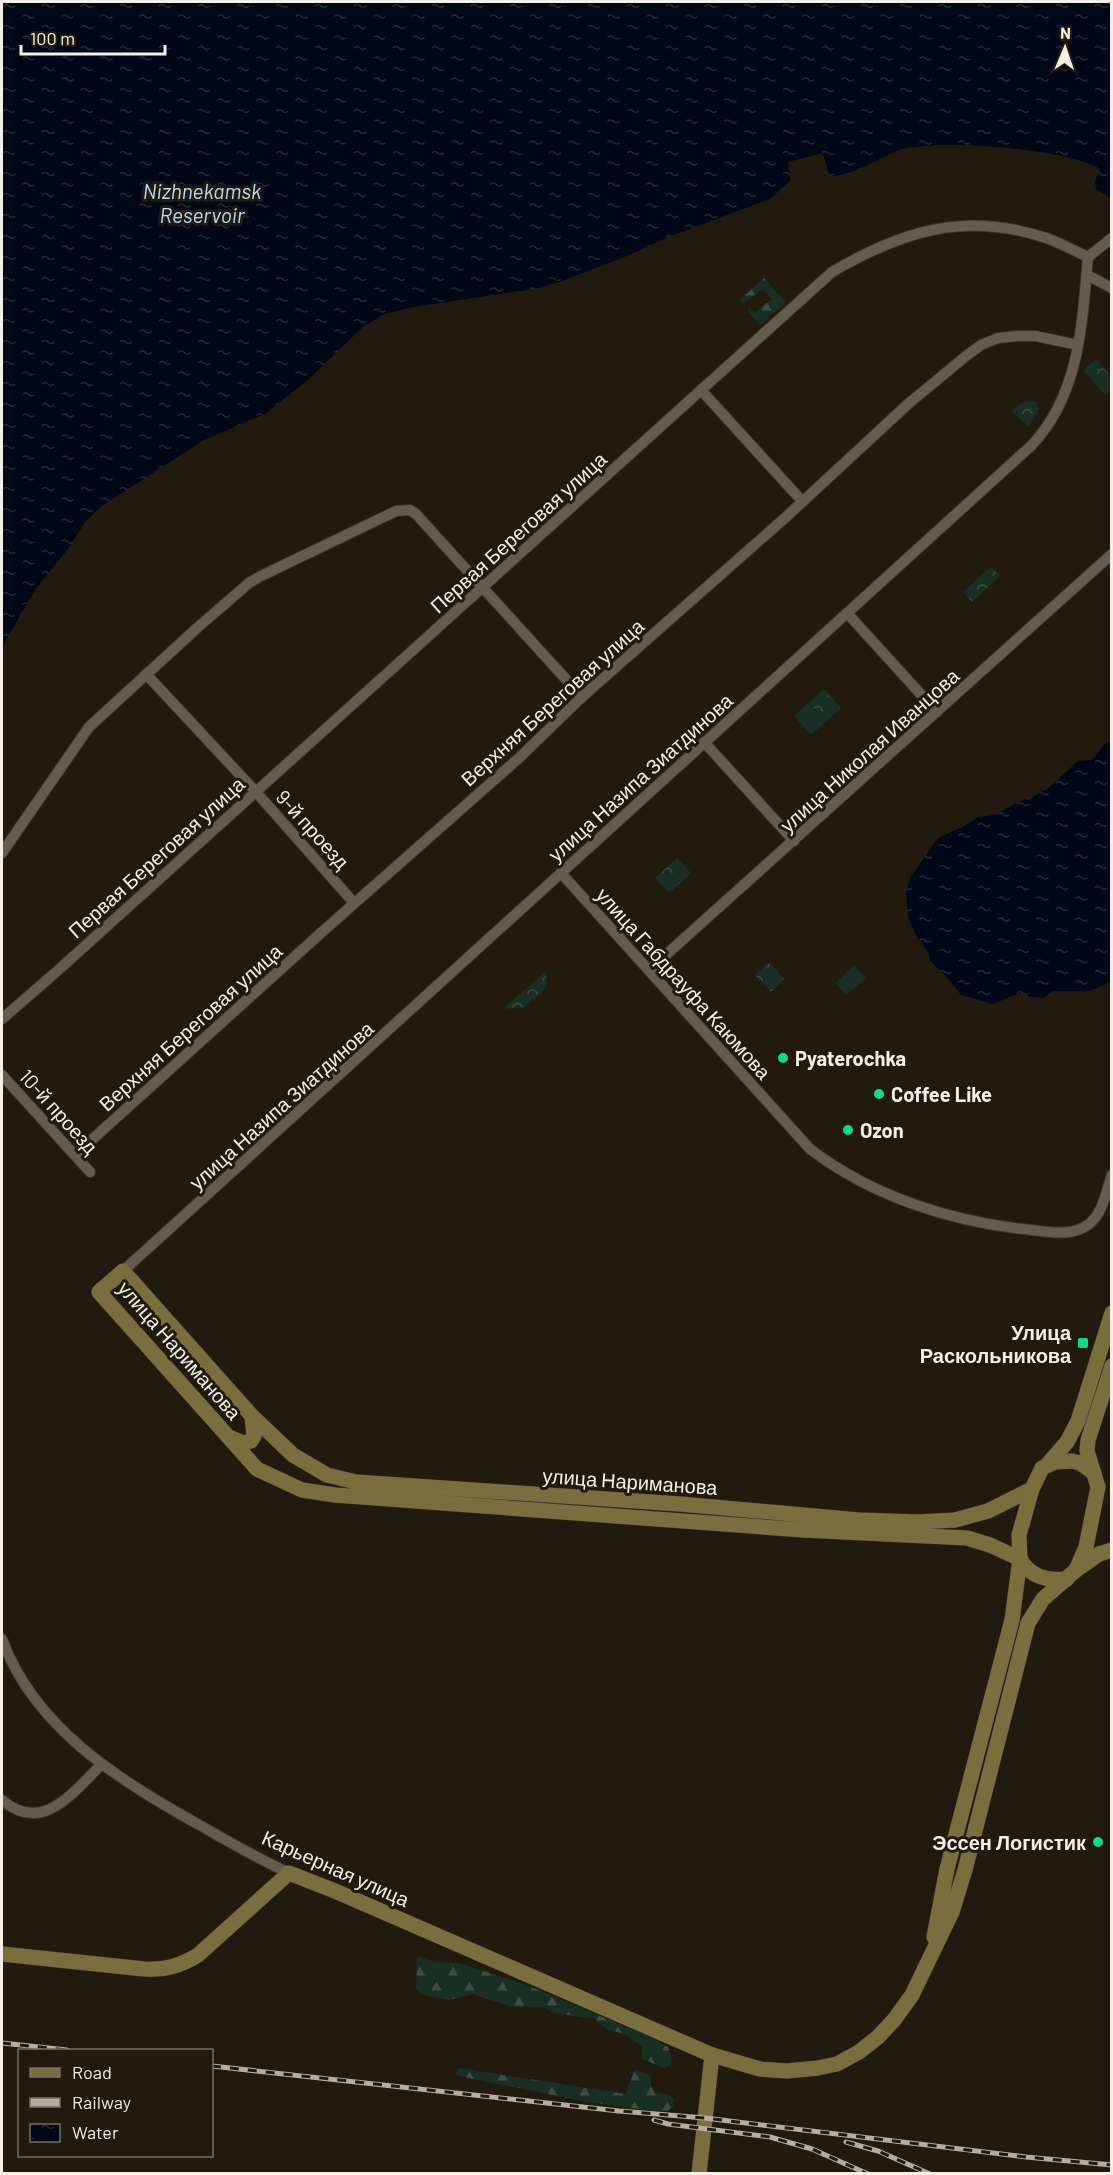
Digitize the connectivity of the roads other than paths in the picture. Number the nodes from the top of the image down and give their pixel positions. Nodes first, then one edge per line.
1 (1112, 238) edge
2 (1088, 257) junction
3 (1087, 275) junction
4 (1112, 288) edge
5 (1077, 345) junction
6 (701, 390) junction
7 (802, 501) junction
8 (1112, 554) edge
9 (483, 586) junction
10 (847, 613) junction
11 (146, 674) junction
12 (582, 697) junction
13 (937, 712) junction
14 (704, 742) junction
15 (256, 792) junction
16 (794, 841) junction
17 (2, 853) edge
18 (561, 873) junction
19 (354, 903) junction
20 (649, 970) junction
21 (2, 1019) edge
22 (2, 1075) edge
23 (75, 1155) junction
24 (90, 1172) dead end
25 (1112, 1175) edge
26 (123, 1271) junction
27 (1112, 1313) edge
28 (1112, 1366) edge
29 (252, 1416) junction
30 (227, 1436) junction
31 (1047, 1465) junction
32 (1096, 1480) junction
33 (1032, 1489) junction
34 (1112, 1503) edge
35 (1112, 1550) edge
36 (1020, 1558) junction
37 (1072, 1574) junction
38 (2, 1639) edge
39 (102, 1764) junction
40 (2, 1800) edge
41 (289, 1873) junction
42 (2, 1954) edge
43 (931, 1955) junction
44 (712, 2055) junction
45 (699, 2174) edge

1 - 2 street
2 - 3 street, улица Назипа Зиатдинова
2 - 6 street, Первая Береговая улица
3 - 4 street
3 - 5 street, улица Назипа Зиатдинова
5 - 7 street, Верхняя Береговая улица
5 - 10 street, улица Назипа Зиатдинова
6 - 7 street
6 - 9 street, Первая Береговая улица
7 - 12 street, Верхняя Береговая улица
8 - 13 street, улица Николая Иванцова
9 - 11 street
9 - 12 street
9 - 15 street, Первая Береговая улица
10 - 13 street
10 - 14 street, улица Назипа Зиатдинова
11 - 15 street, 9-й проезд
11 - 17 street
12 - 19 street, Верхняя Береговая улица
13 - 16 street, улица Николая Иванцова
14 - 16 street
14 - 18 street, улица Назипа Зиатдинова
15 - 19 street, 9-й проезд
15 - 21 street, Первая Береговая улица
16 - 20 street, улица Николая Иванцова
18 - 20 street, улица Габдрауфа Каюмова
18 - 26 street, улица Назипа Зиатдинова
19 - 23 street, Верхняя Береговая улица
20 - 25 street, улица Габдрауфа Каюмова
22 - 23 street, 10-й проезд
23 - 24 street, 10-й проезд
26 - 29 main road, улица Нариманова
26 - 30 main road, улица Нариманова
27 - 31 main road
28 - 32 main road
29 - 30 main road
29 - 33 main road, улица Нариманова
30 - 36 main road, улица Нариманова
31 - 32 main road
31 - 33 main road
32 - 34 main road
32 - 37 main road
33 - 36 main road
35 - 37 main road
36 - 37 main road, улица Нариманова
36 - 43 main road
37 - 43 main road
38 - 39 street, Карьерная улица
39 - 40 street
39 - 41 street, Карьерная улица
41 - 42 main road
41 - 44 main road, Карьерная улица
43 - 44 main road, Карьерная улица
44 - 45 main road

